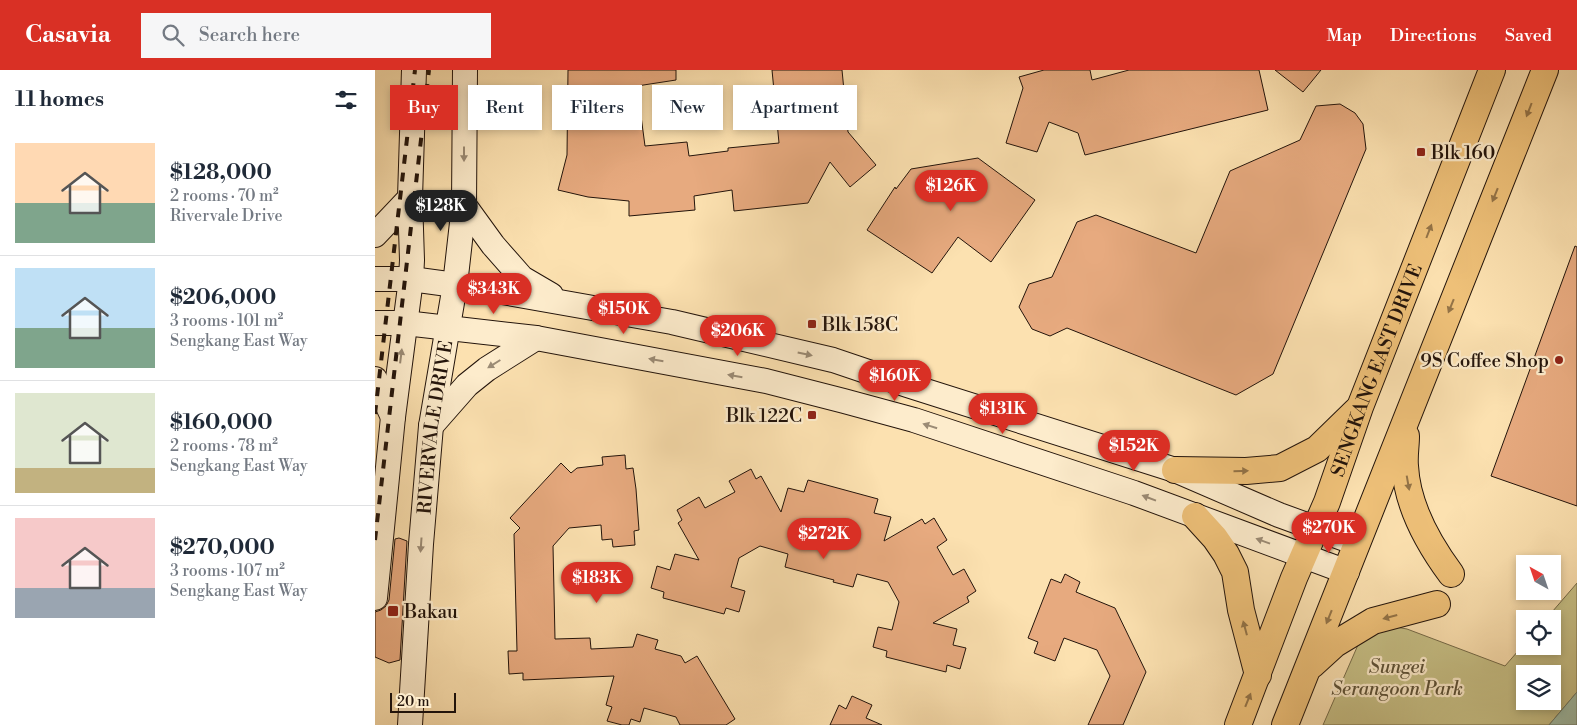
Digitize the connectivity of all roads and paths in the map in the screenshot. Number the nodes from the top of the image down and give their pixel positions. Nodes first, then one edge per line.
1 (414, 70) edge
2 (465, 70) edge
3 (1492, 70) edge
4 (1545, 70) edge
5 (410, 198) junction
6 (464, 205) junction
7 (375, 235) edge
8 (375, 279) edge
9 (411, 279) junction
10 (455, 285) junction
11 (564, 302) junction
12 (375, 323) edge
13 (405, 323) junction
14 (447, 328) junction
15 (536, 338) junction
16 (375, 379) edge
17 (1361, 407) junction
18 (393, 417) junction
19 (1407, 418) junction
20 (431, 426) junction
21 (1175, 470) junction
22 (1195, 516) junction
23 (1316, 528) junction
24 (1356, 543) junction
25 (1304, 556) junction
26 (1347, 572) junction
27 (1451, 574) dead end
28 (375, 598) edge
29 (1437, 604) dead end
30 (1308, 669) junction
31 (1258, 674) junction
32 (409, 725) edge
33 (1238, 725) edge
34 (1285, 725) edge

1 - 5 main road
2 -> 6 main road, RIVERVALE DRIVE
17 -> 3 main road, SENGKANG EAST DRIVE
4 -> 19 main road
5 - 7 main road
5 - 9 main road
6 - 10 main road, RIVERVALE DRIVE
6 - 11 main road
8 - 9 main road
9 - 10 main road
9 - 13 main road
10 - 11 main road
10 - 14 main road, RIVERVALE DRIVE
11 -> 21 main road
12 - 13 main road
13 - 14 main road
18 -> 13 main road
14 - 15 main road
14 - 20 main road, RIVERVALE DRIVE
15 -> 20 main road
22 -> 15 main road
16 - 18 main road
21 -> 17 main road
17 - 23 main road, SENGKANG EAST DRIVE
18 - 28 main road
19 - 24 main road
19 -> 27 main road
20 -> 32 main road, RIVERVALE DRIVE
21 - 23 main road
25 -> 22 main road
31 -> 22 main road
23 - 24 main road
23 - 25 main road, SENGKANG EAST DRIVE
24 - 26 main road
25 - 26 main road
25 - 31 main road, SENGKANG EAST DRIVE
26 -> 30 main road
29 -> 30 main road
30 - 34 main road
33 -> 31 main road, SENGKANG EAST DRIVE

